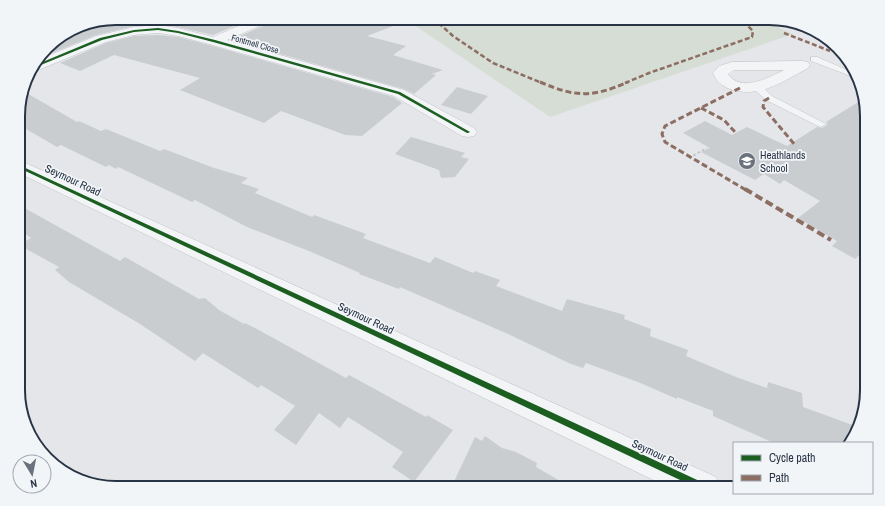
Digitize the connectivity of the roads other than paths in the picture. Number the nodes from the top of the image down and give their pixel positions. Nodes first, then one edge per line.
1 (250, 25) edge
2 (214, 41) junction
3 (814, 59) dead end
4 (42, 63) edge
5 (850, 74) edge
6 (757, 88) dead end
7 (451, 122) junction
8 (821, 124) dead end
9 (435, 130) dead end
10 (468, 132) dead end
11 (25, 169) edge
12 (690, 481) edge

1 - 2 street
2 - 4 street, Fontmell Close
2 - 7 street, Fontmell Close
3 - 5 lane
6 - 8 lane
7 - 9 street
7 - 10 street, Fontmell Close
11 - 12 street, Seymour Road

